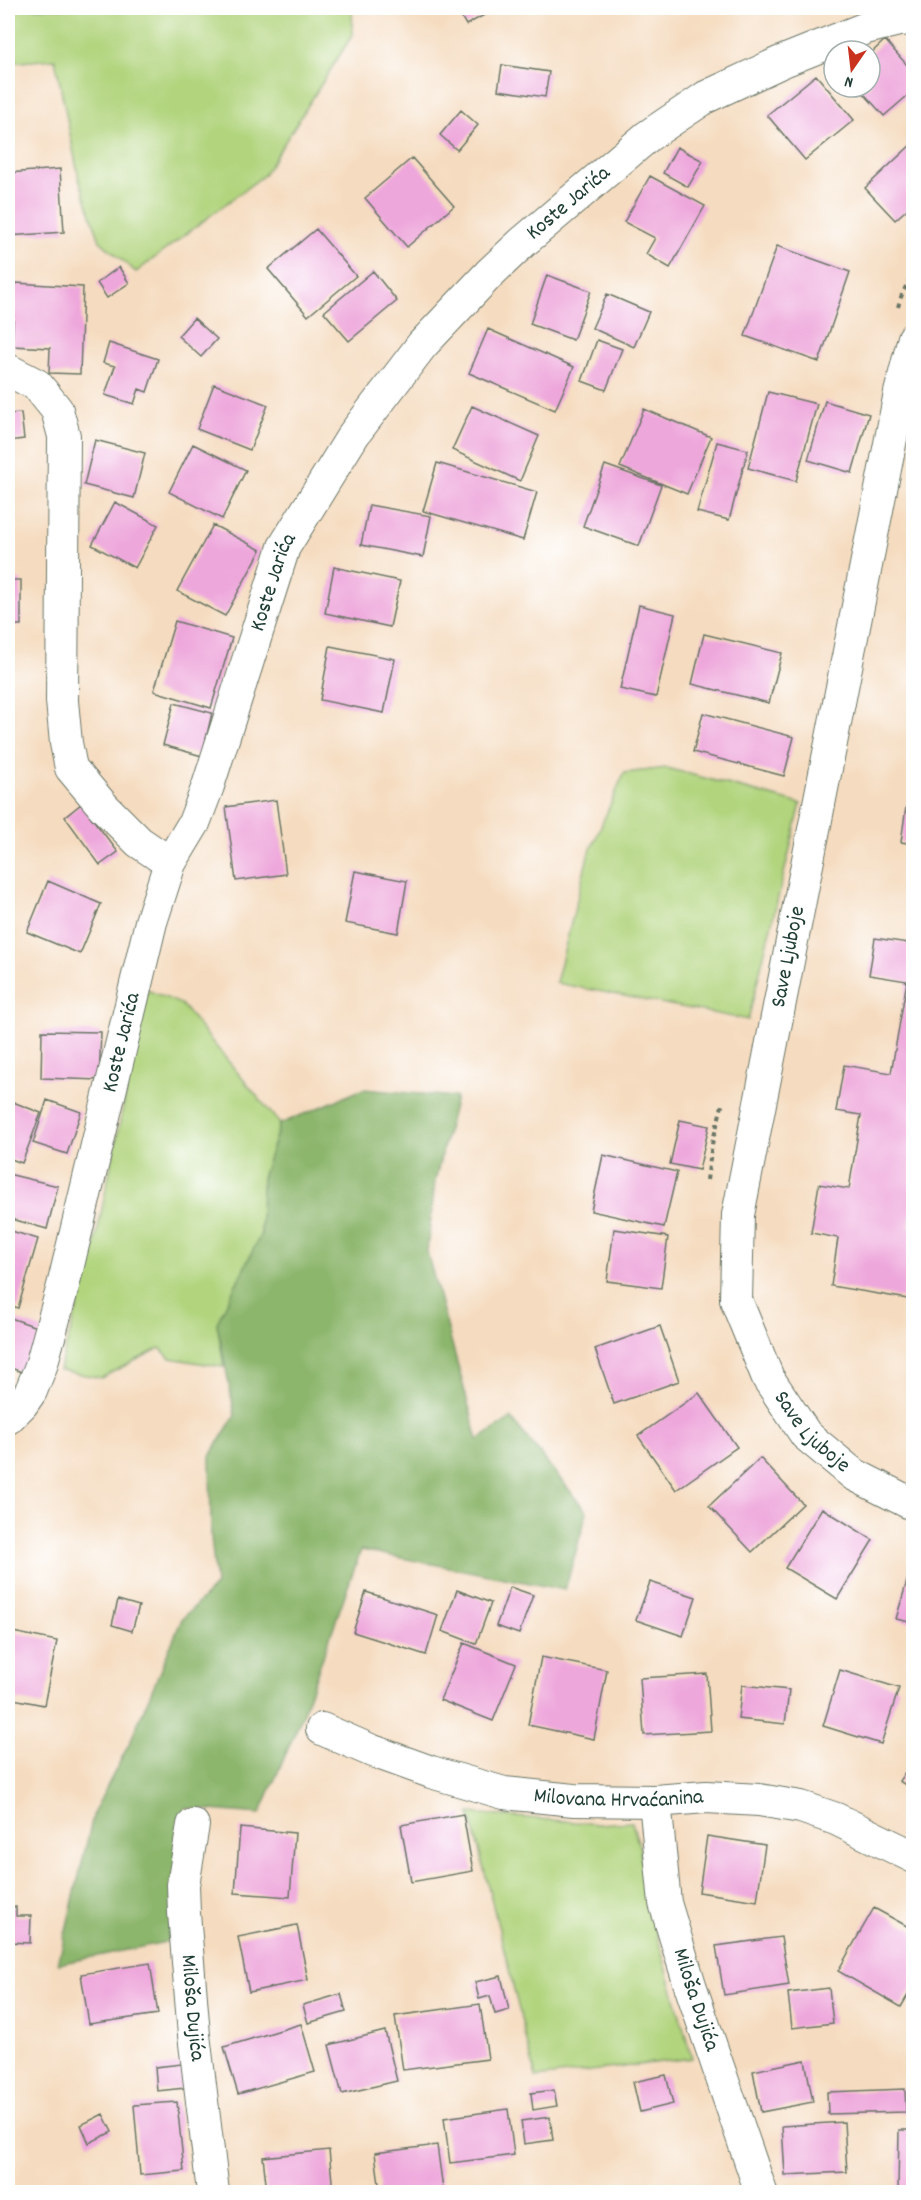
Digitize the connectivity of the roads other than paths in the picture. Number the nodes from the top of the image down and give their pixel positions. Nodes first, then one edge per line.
1 (914, 19) edge
2 (914, 338) edge
3 (8, 370) edge
4 (170, 863) junction
5 (8, 1418) edge
6 (914, 1505) edge
7 (322, 1729) dead end
8 (655, 1801) junction
9 (193, 1825) dead end
10 (914, 1857) edge
11 (213, 2193) edge
12 (762, 2193) edge

1 - 4 street, Koste Jarića
2 - 6 street, Save Ljuboje
3 - 4 street
4 - 5 street, Koste Jarića
7 - 8 street, Milovana Hrvaćanina
8 - 10 street, Milovana Hrvaćanina
8 - 12 street, Miloša Dujića
9 - 11 street, Miloša Dujića

